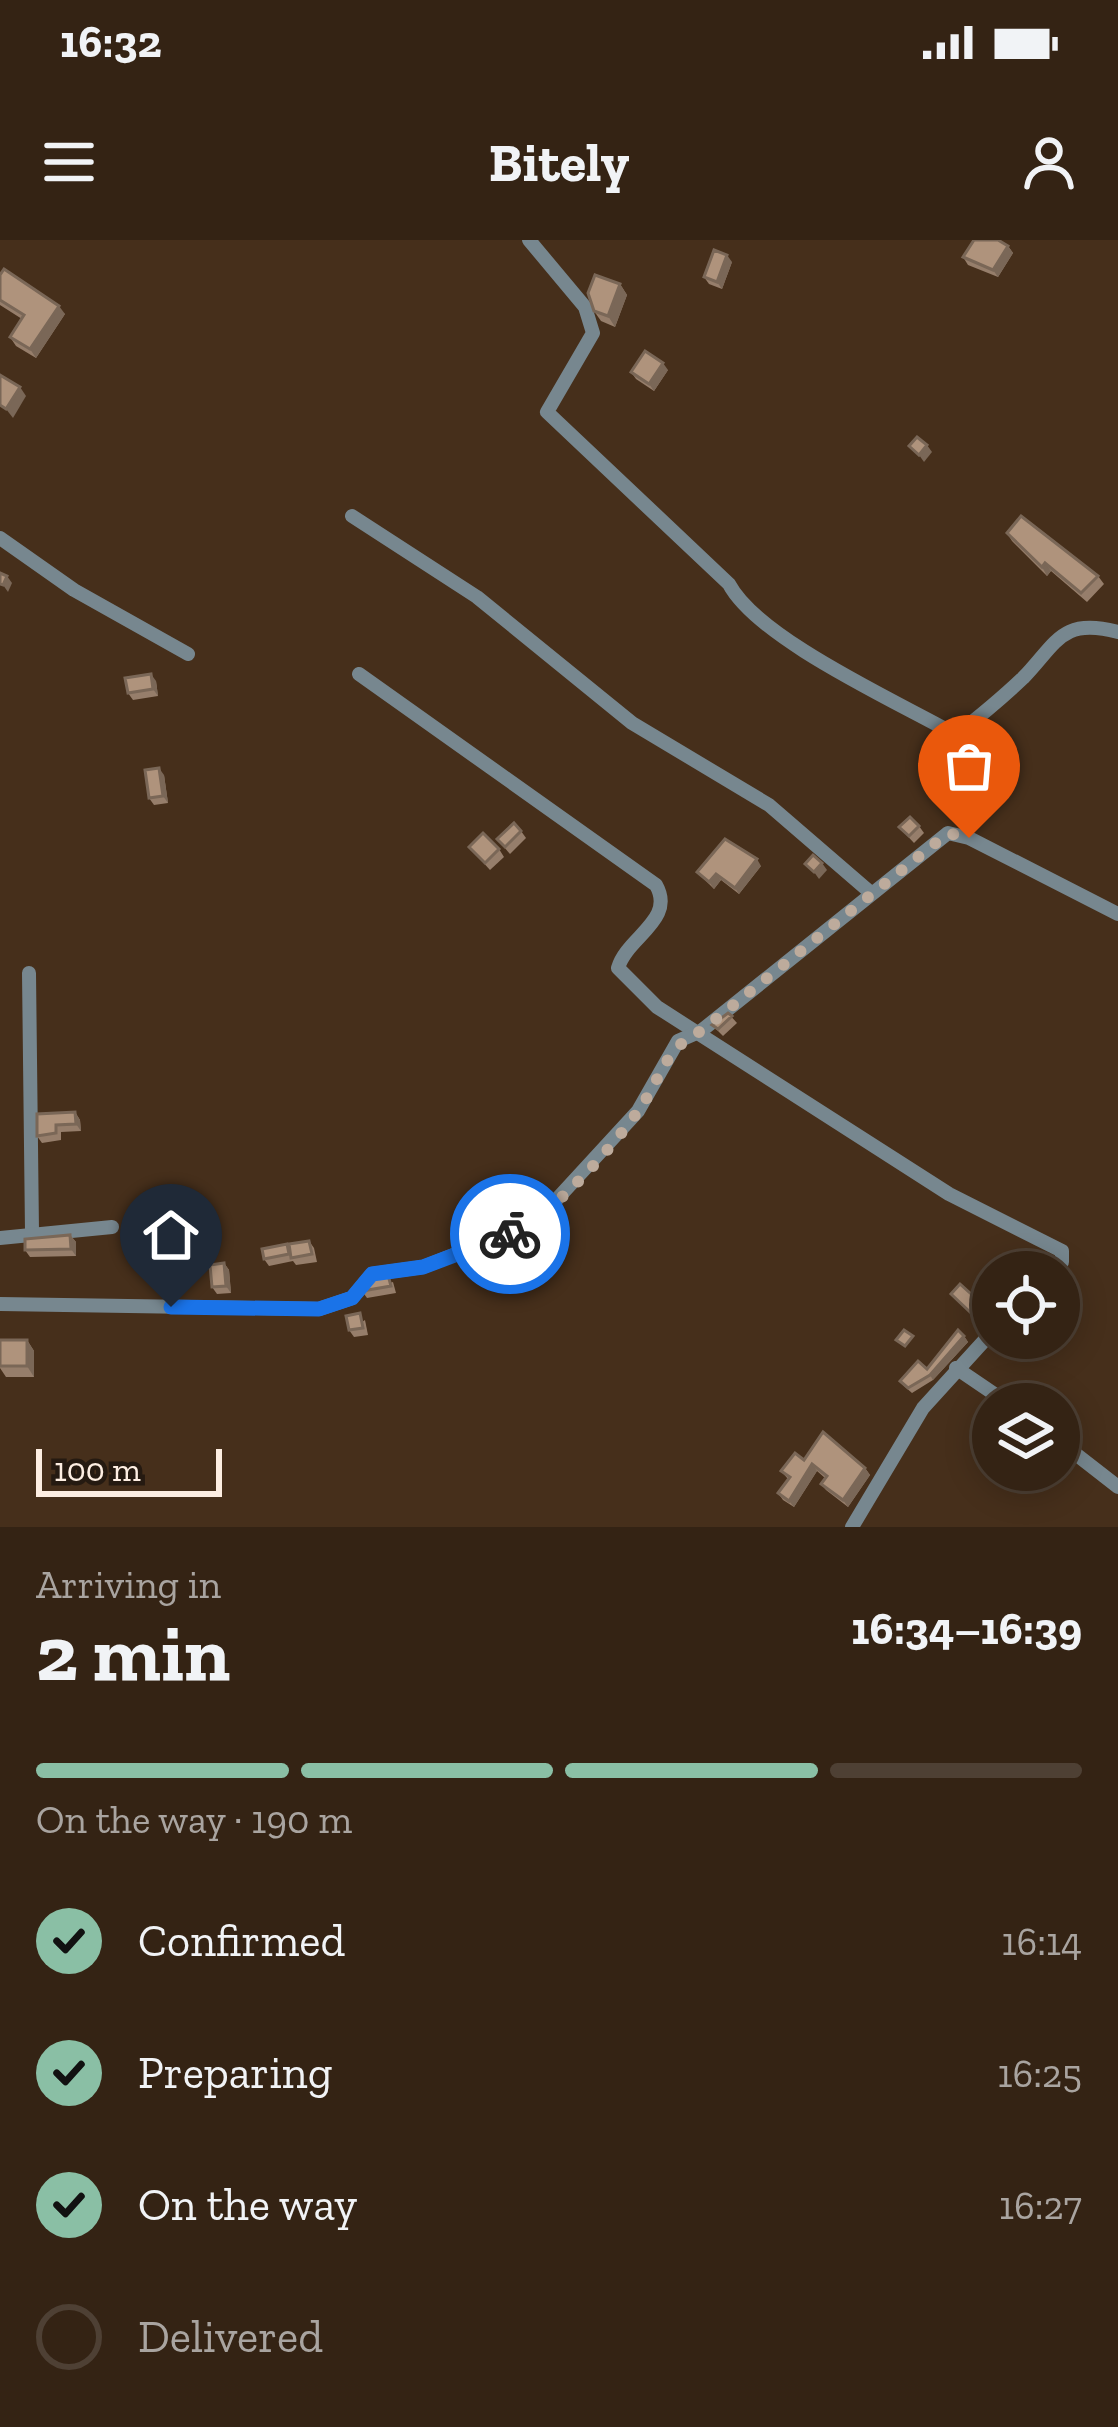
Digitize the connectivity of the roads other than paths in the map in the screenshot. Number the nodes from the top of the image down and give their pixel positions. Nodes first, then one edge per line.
1 (530, 240) edge
2 (352, 516) dead end
3 (0, 538) edge
4 (1118, 632) edge
5 (188, 654) dead end
6 (359, 674) dead end
7 (871, 893) junction
8 (1118, 914) edge
9 (29, 973) dead end
10 (701, 1031) junction
11 (112, 1227) dead end
12 (32, 1232) junction
13 (0, 1238) edge
14 (1062, 1251) edge
15 (0, 1304) edge
16 (972, 1352) edge
17 (956, 1368) junction
18 (978, 1383) edge
19 (1080, 1457) edge
20 (1118, 1487) edge
21 (852, 1527) edge

1 - 4 street
2 - 7 street
3 - 5 street
6 - 10 street
7 - 8 street
7 - 10 street
9 - 12 street
10 - 14 street
10 - 15 street
11 - 12 street
12 - 13 street
16 - 17 street
17 - 18 street
17 - 21 street
19 - 20 street

